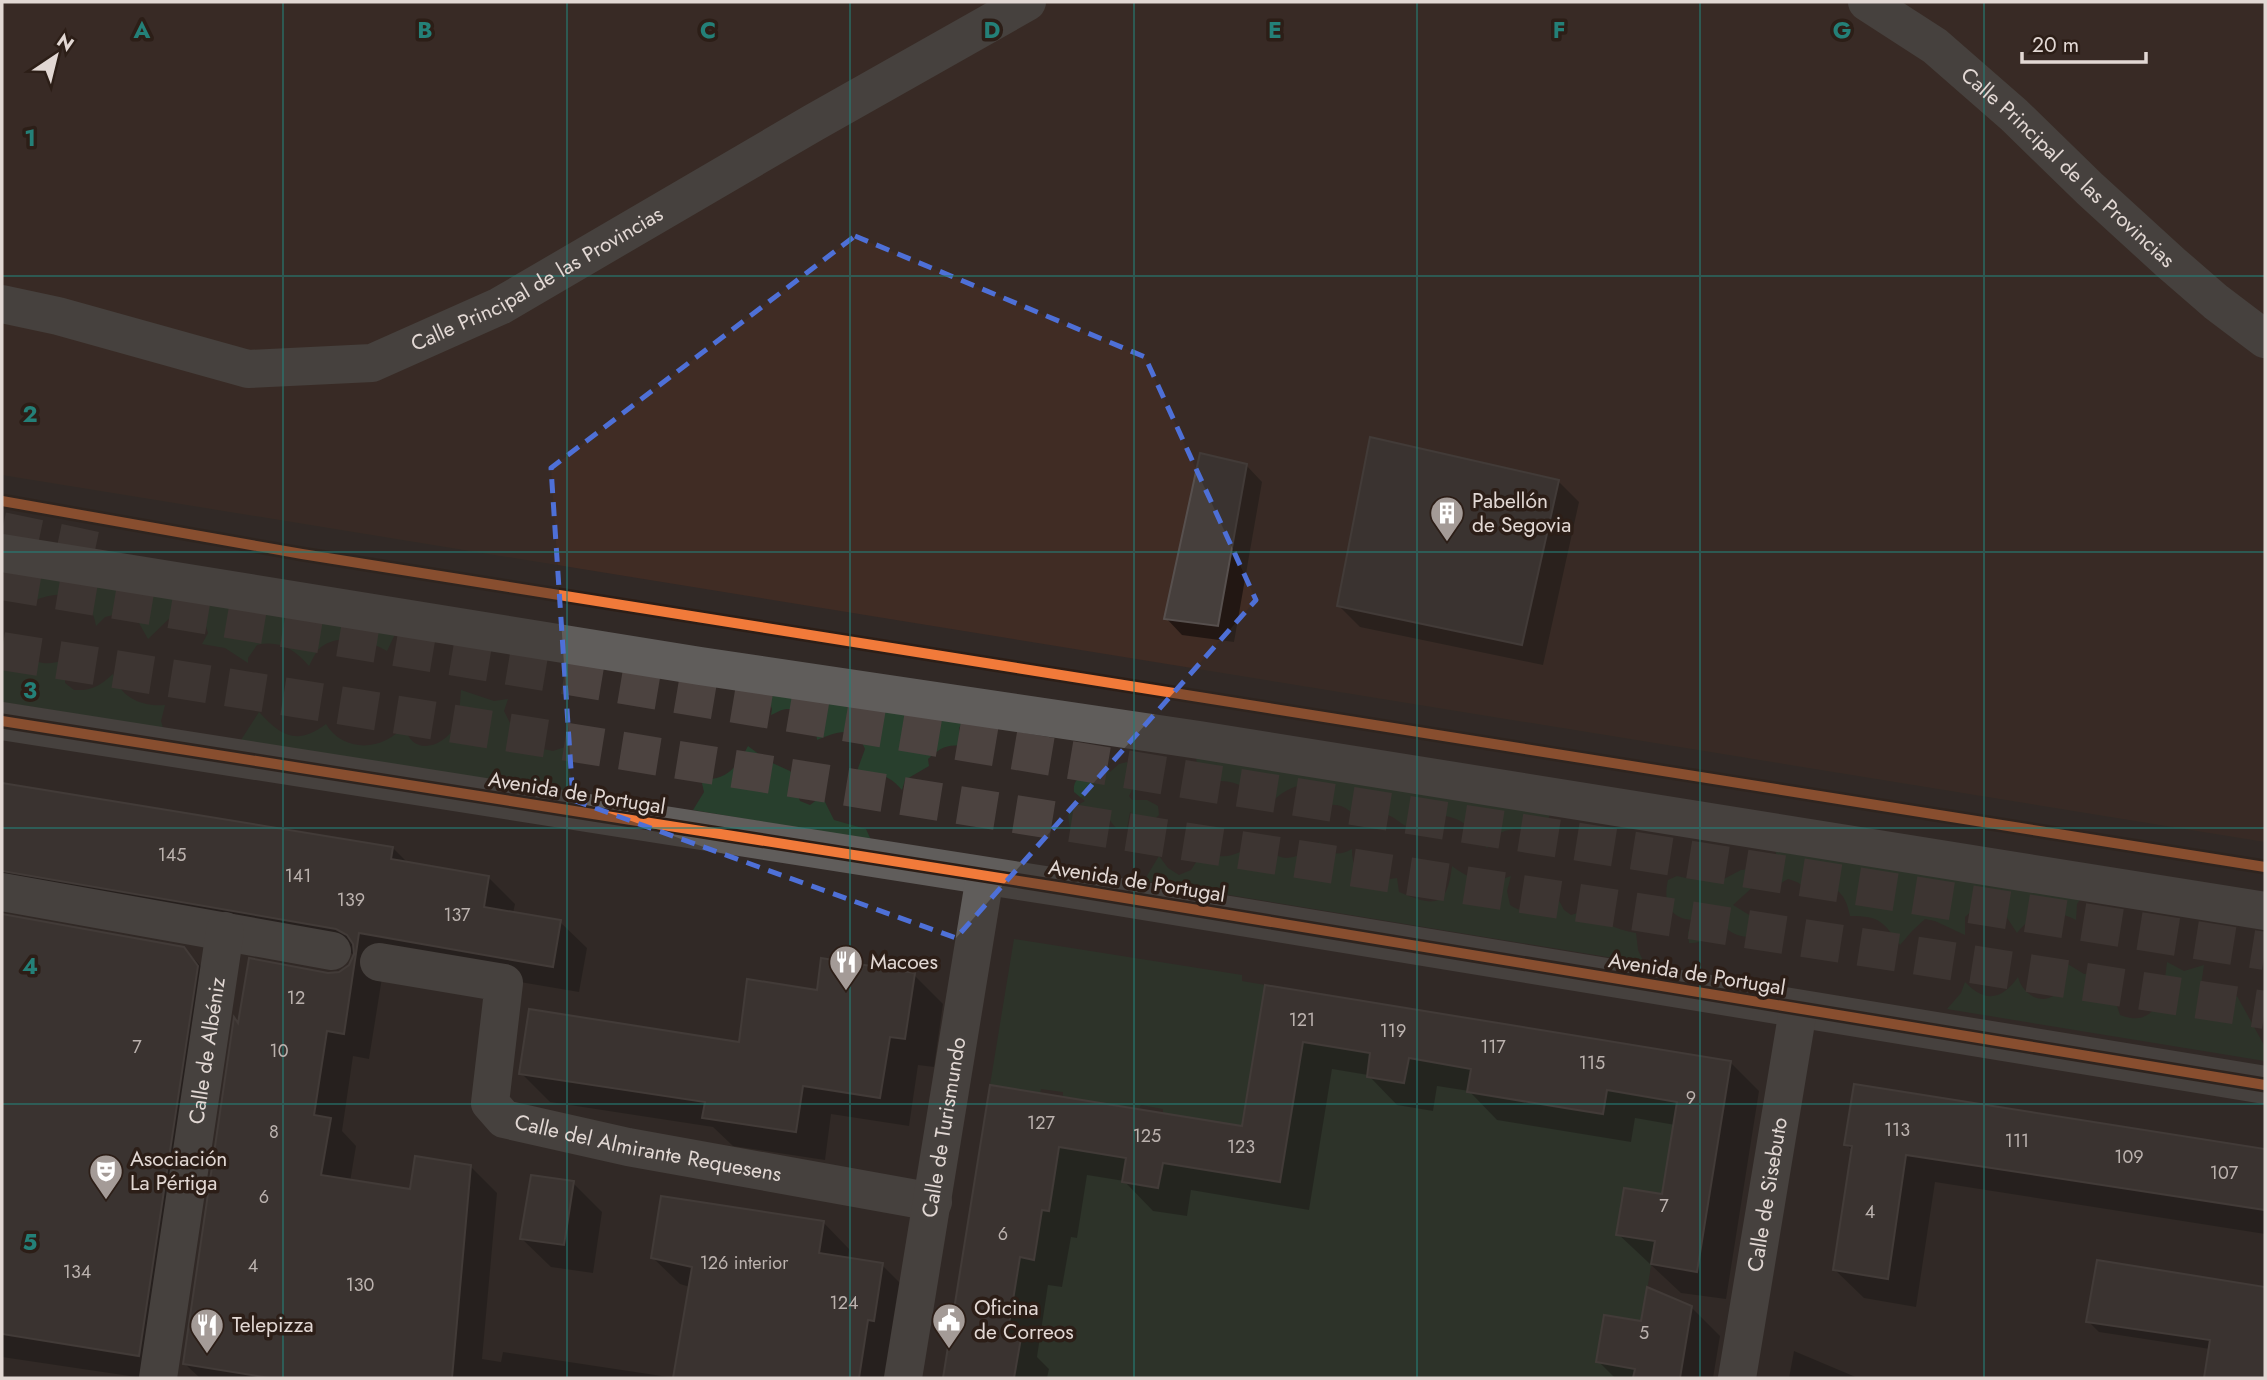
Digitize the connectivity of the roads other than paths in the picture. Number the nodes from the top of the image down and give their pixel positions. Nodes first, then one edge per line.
1 (1027, 2) edge
2 (1867, 2) edge
3 (2, 304) edge
4 (2265, 339) edge
5 (2, 553) edge
6 (2, 721) edge
7 (985, 876) junction
8 (2, 892) edge
9 (2265, 911) edge
10 (225, 931) junction
11 (332, 951) dead end
12 (379, 962) dead end
13 (1798, 1010) junction
14 (2265, 1085) edge
15 (933, 1202) junction
16 (158, 1378) edge
17 (902, 1378) edge
18 (1737, 1378) edge

1 - 3 street, Calle Principal de las Provincias
2 - 4 street, Calle Principal de las Provincias
5 - 9 street
6 - 7 street, Avenida de Portugal
7 - 13 street, Avenida de Portugal
7 - 15 street, Calle de Turismundo
8 - 10 street
10 - 11 street
10 - 16 street, Calle de Albéniz
12 - 15 street, Calle del Almirante Requesens
13 - 14 street, Avenida de Portugal
13 - 18 street, Calle de Sisebuto
15 - 17 street, Calle de Turismundo

